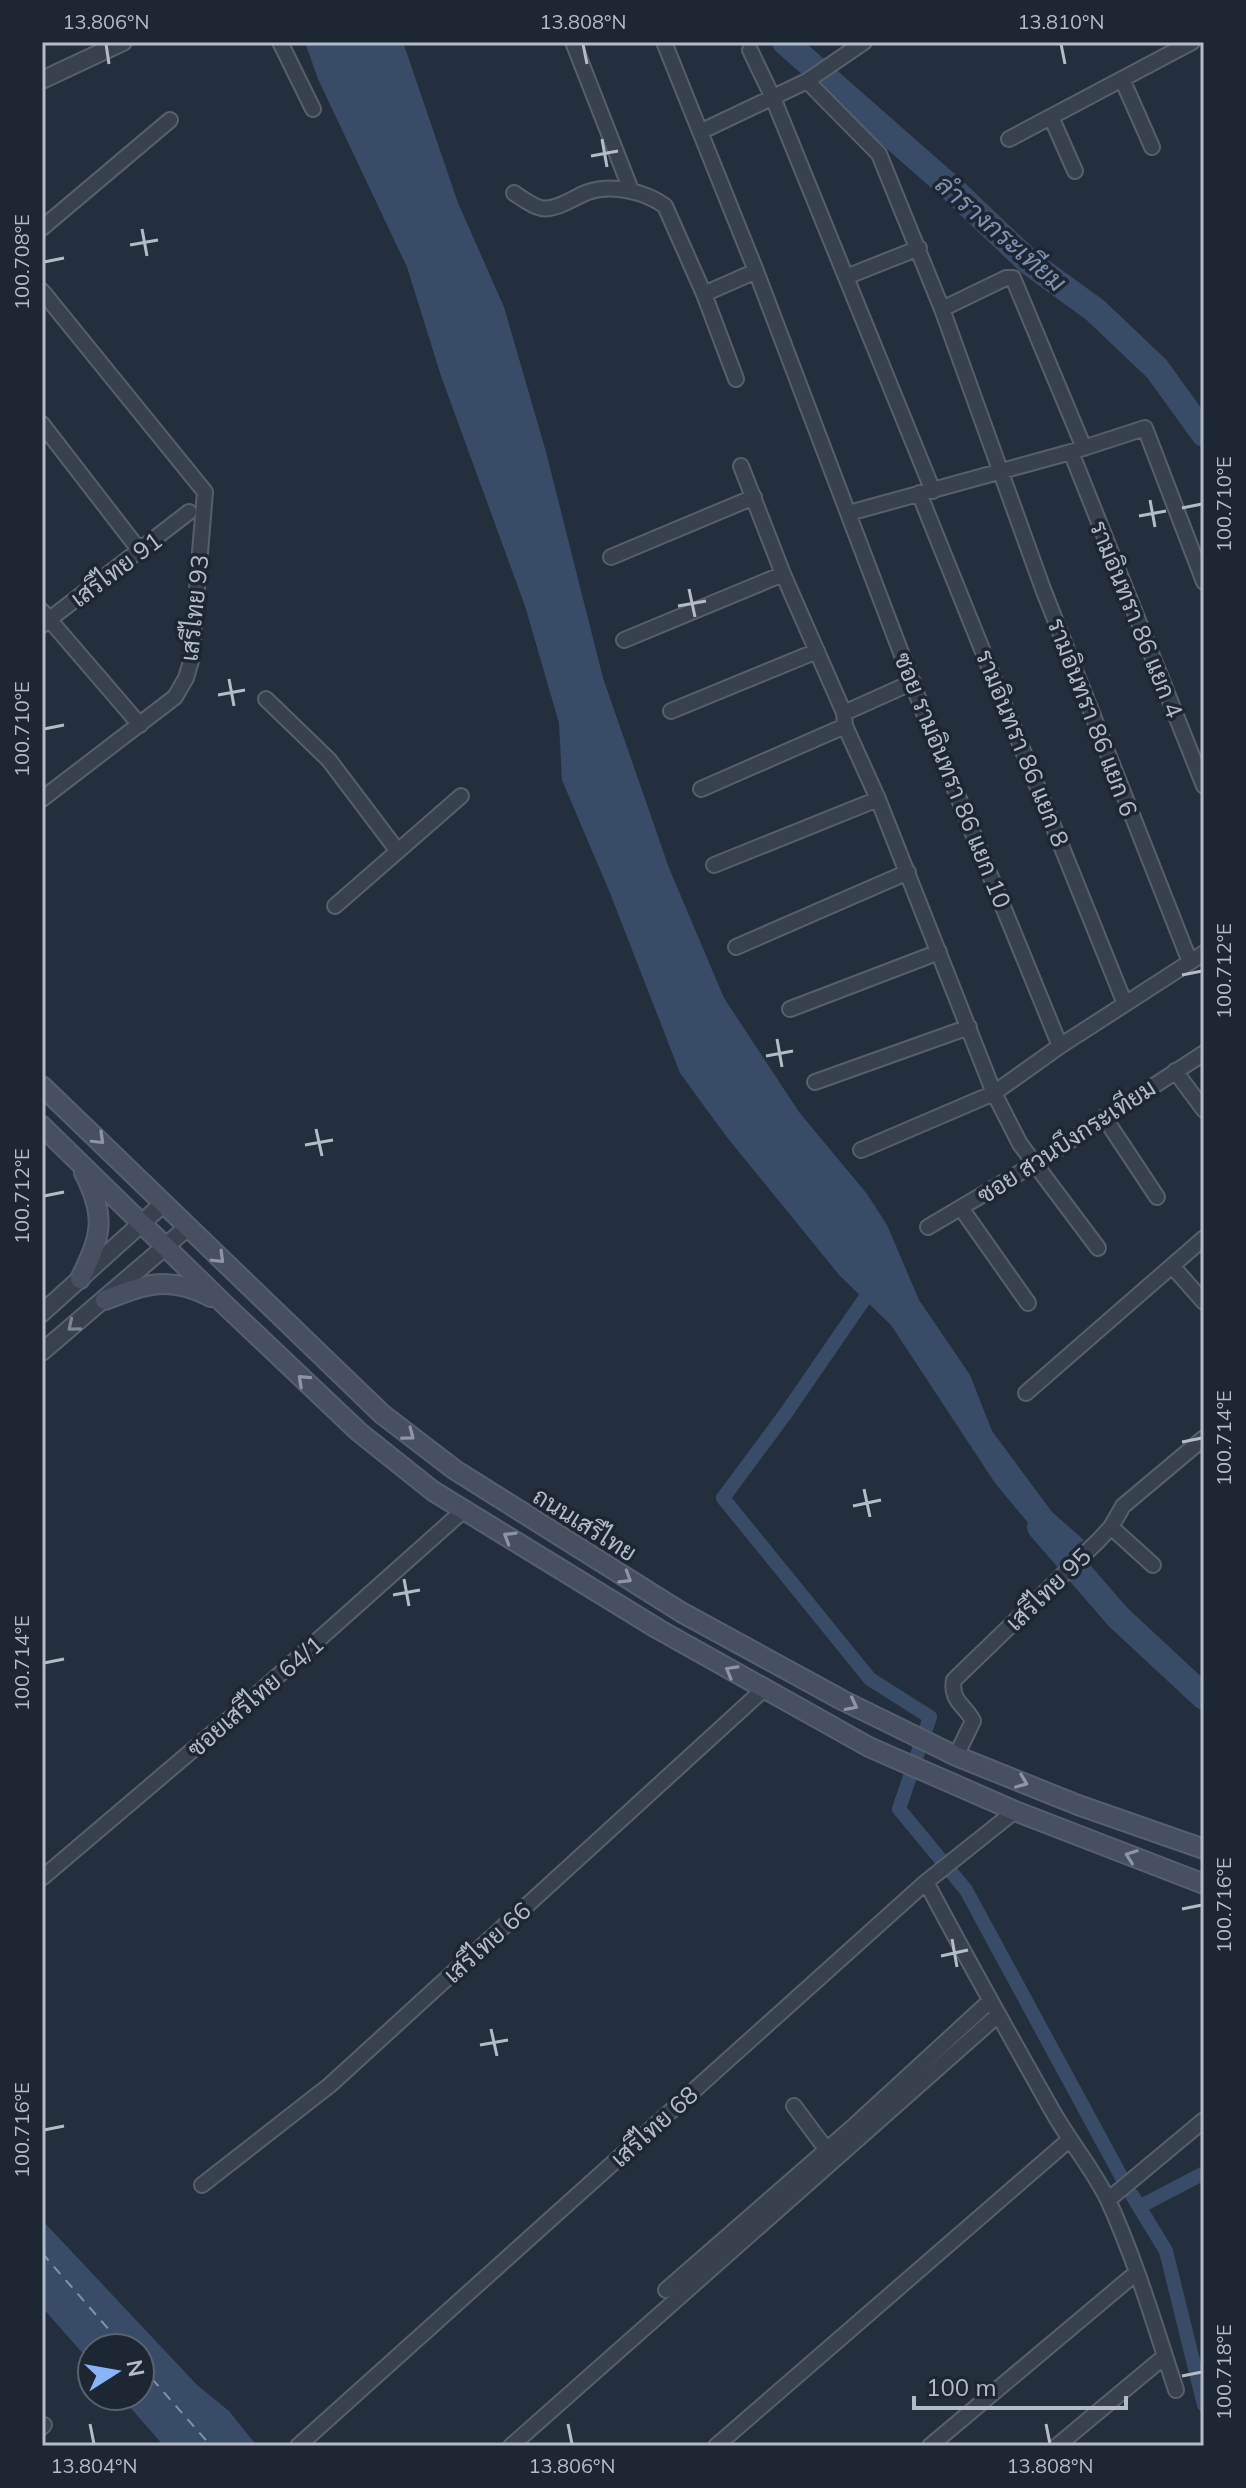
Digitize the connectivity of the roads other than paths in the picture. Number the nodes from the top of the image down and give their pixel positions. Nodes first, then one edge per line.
1 (123, 42) edge
2 (280, 42) edge
3 (573, 42) edge
4 (664, 42) edge
5 (864, 42) edge
6 (1192, 42) edge
7 (750, 50) dead end
8 (1122, 79) junction
9 (42, 80) edge
10 (807, 81) junction
11 (773, 98) junction
12 (313, 109) dead end
13 (1051, 117) junction
14 (170, 120) dead end
15 (702, 131) junction
16 (1009, 139) dead end
17 (1152, 147) dead end
18 (1075, 171) dead end
19 (631, 190) junction
20 (514, 193) dead end
21 (42, 228) edge
22 (919, 248) junction
23 (756, 271) junction
24 (846, 277) junction
25 (42, 291) edge
26 (704, 294) junction
27 (942, 309) junction
28 (736, 379) dead end
29 (42, 424) edge
30 (1077, 450) junction
31 (741, 466) dead end
32 (998, 470) junction
33 (926, 492) junction
34 (754, 497) junction
35 (189, 512) dead end
36 (849, 513) junction
37 (140, 551) junction
38 (611, 557) dead end
39 (783, 574) junction
40 (1204, 582) edge
41 (44, 619) edge
42 (624, 640) dead end
43 (817, 651) junction
44 (913, 682) junction
45 (266, 699) dead end
46 (671, 711) dead end
47 (844, 720) junction
48 (140, 725) junction
49 (1204, 786) edge
50 (701, 789) dead end
51 (44, 794) edge
52 (461, 796) dead end
53 (878, 799) junction
54 (397, 850) junction
55 (714, 865) dead end
56 (908, 872) junction
57 (335, 906) dead end
58 (736, 947) dead end
59 (939, 952) junction
60 (1204, 953) edge
61 (1190, 962) junction
62 (1125, 1004) junction
63 (790, 1009) dead end
64 (969, 1027) junction
65 (1060, 1046) junction
66 (1204, 1053) edge
67 (1175, 1071) junction
68 (815, 1082) dead end
69 (42, 1086) edge
70 (994, 1093) junction
71 (1204, 1110) edge
72 (1104, 1117) junction
73 (42, 1126) edge
74 (861, 1150) dead end
75 (78, 1160) junction
76 (1036, 1163) junction
77 (1157, 1197) dead end
78 (164, 1203) junction
79 (961, 1208) junction
80 (143, 1224) junction
81 (188, 1227) junction
82 (928, 1227) dead end
83 (1204, 1238) edge
84 (165, 1246) junction
85 (1098, 1248) dead end
86 (1172, 1266) junction
87 (80, 1279) junction
88 (105, 1300) junction
89 (1204, 1302) edge
90 (1028, 1303) dead end
91 (224, 1304) junction
92 (42, 1313) edge
93 (42, 1352) edge
94 (1026, 1393) dead end
95 (1204, 1438) edge
96 (464, 1510) junction
97 (1111, 1527) junction
98 (1153, 1565) dead end
99 (763, 1690) junction
100 (953, 1754) junction
101 (1015, 1811) junction
102 (1204, 1849) edge
103 (1163, 1868) junction
104 (1204, 1873) edge
105 (42, 1878) edge
106 (928, 1881) junction
107 (1204, 1884) edge
108 (990, 2001) junction
109 (998, 2015) junction
110 (794, 2106) dead end
111 (1204, 2120) edge
112 (1069, 2140) junction
113 (826, 2149) junction
114 (202, 2185) dead end
115 (1108, 2200) junction
116 (1136, 2273) junction
117 (666, 2290) dead end
118 (1165, 2356) junction
119 (1176, 2390) dead end
120 (298, 2446) edge
121 (511, 2446) edge
122 (716, 2446) edge
123 (930, 2446) edge
124 (1057, 2446) edge

1 - 9 street
2 - 12 street
3 - 19 street
4 - 15 street, ซอย รามอินทรา 86 แยก 10
5 - 10 street
6 - 8 street
7 - 11 street, รามอินทรา 86 แยก 8
8 - 13 street
8 - 17 street
10 - 11 street
10 - 22 street, รามอินทรา 86 แยก 6
11 - 15 street
11 - 24 street, รามอินทรา 86 แยก 8
13 - 16 street
13 - 18 street
14 - 21 street
15 - 23 street, ซอย รามอินทรา 86 แยก 10
19 - 20 street
19 - 26 street
22 - 24 street
22 - 27 street, รามอินทรา 86 แยก 6
23 - 26 street
23 - 36 street, ซอย รามอินทรา 86 แยก 10
24 - 33 street, รามอินทรา 86 แยก 8
25 - 48 street, เสรีไทย 93
26 - 28 street
27 - 30 street, รามอินทรา 86 แยก 4
27 - 32 street, รามอินทรา 86 แยก 6
29 - 37 street
30 - 32 street
30 - 40 street
30 - 49 street, รามอินทรา 86 แยก 4
31 - 34 street
32 - 33 street
32 - 61 street, รามอินทรา 86 แยก 6
33 - 36 street
33 - 62 street, รามอินทรา 86 แยก 8
34 - 38 street
34 - 39 street
35 - 37 street, เสรีไทย 91
36 - 44 street, ซอย รามอินทรา 86 แยก 10
37 - 41 street, เสรีไทย 91
39 - 42 street
39 - 43 street
41 - 48 street
43 - 46 street
43 - 47 street
44 - 47 street
44 - 65 street, ซอย รามอินทรา 86 แยก 10
45 - 54 street
47 - 50 street
47 - 53 street
48 - 51 street, เสรีไทย 93
52 - 54 street
53 - 55 street
53 - 56 street
54 - 57 street
56 - 58 street
56 - 59 street
59 - 63 street
59 - 64 street
60 - 61 street
61 - 62 street
62 - 65 street
64 - 68 street
64 - 70 street
65 - 70 street
66 - 67 street, ซอย สวนบึงกระเทียม
67 - 71 street
67 - 72 street, ซอย สวนบึงกระเทียม
69 -> 78 main road, ถนนเสรีไทย
70 - 74 street
70 - 76 street
72 - 76 street, ซอย สวนบึงกระเทียม
72 - 77 street
73 - 75 main road
75 - 80 main road
75 - 87 main road
76 - 79 street, ซอย สวนบึงกระเทียม
76 - 85 street
78 - 80 street
78 - 81 main road, ถนนเสรีไทย
79 - 82 street, ซอย สวนบึงกระเทียม
79 - 90 street
80 - 84 main road
80 - 87 street
81 - 84 street
81 -> 100 main road, ถนนเสรีไทย
83 - 86 street
84 - 88 street
84 - 91 main road
86 - 89 street
86 - 94 street
87 - 92 street
88 - 91 main road
88 -> 93 street
96 -> 91 main road
95 - 97 street, เสรีไทย 95
99 -> 96 main road
96 - 105 street, ซอยเสรีไทย 64/1
97 - 98 street
97 - 100 street, เสรีไทย 95
99 - 101 main road
99 - 114 street, เสรีไทย 66
100 -> 102 main road, ถนนเสรีไทย
103 -> 101 main road
101 - 106 street, เสรีไทย 68
103 - 104 main road
103 - 107 main road
106 - 108 street
106 - 120 street, เสรีไทย 68
108 - 109 street
108 - 113 street
109 - 112 street
109 - 121 street
110 - 113 street
111 - 115 street
112 - 115 street
112 - 122 street
113 - 117 street
115 - 116 street
116 - 118 street
116 - 123 street
118 - 119 street
118 - 124 street

